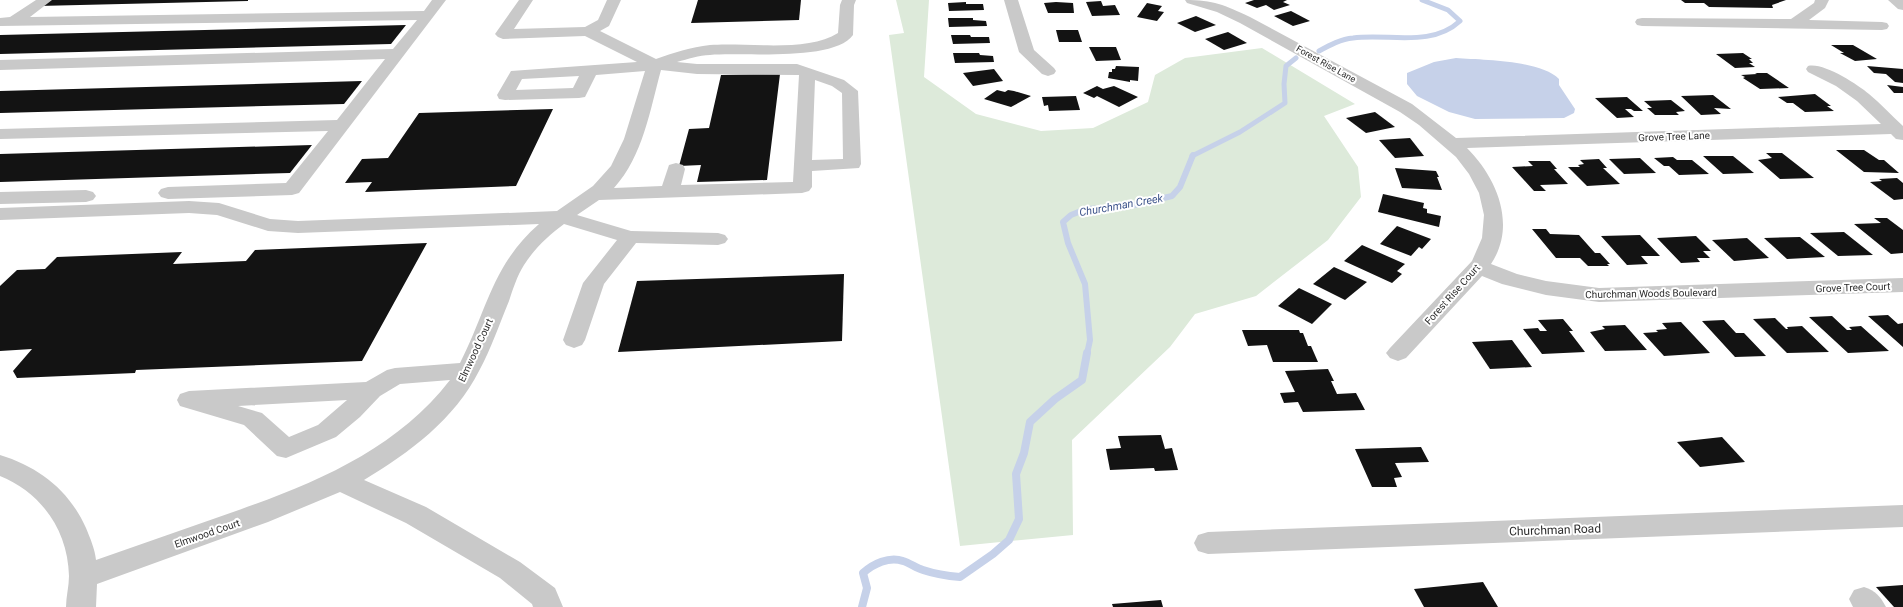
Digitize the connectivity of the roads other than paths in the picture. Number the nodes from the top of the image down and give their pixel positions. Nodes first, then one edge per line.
1 (45, 0) edge
2 (439, 0) edge
3 (526, 0) edge
4 (614, 0) edge
5 (849, 0) edge
6 (1012, 0) edge
7 (1192, 0) edge
8 (1822, 0) edge
9 (1895, 0) edge
10 (1903, 6) edge
11 (428, 15) junction
12 (7, 22) edge
13 (1642, 22) dead end
14 (1794, 24) junction
15 (1882, 26) dead end
16 (0, 31) edge
17 (588, 31) junction
18 (397, 54) junction
19 (0, 65) edge
20 (655, 65) junction
21 (385, 69) junction
22 (1814, 69) dead end
23 (590, 71) dead end
24 (1048, 71) dead end
25 (807, 72) junction
26 (0, 79) edge
27 (342, 125) junction
28 (1900, 132) edge
29 (0, 134) edge
30 (1452, 143) junction
31 (803, 166) junction
32 (676, 169) dead end
33 (670, 191) junction
34 (595, 194) junction
35 (0, 198) edge
36 (0, 214) edge
37 (562, 217) junction
38 (630, 237) junction
39 (718, 240) dead end
40 (1478, 267) junction
41 (1903, 285) edge
42 (1803, 289) joint
43 (574, 340) dead end
44 (1398, 353) dead end
45 (468, 370) junction
46 (371, 390) junction
47 (0, 465) edge
48 (340, 481) junction
49 (1903, 516) edge
50 (1208, 543) dead end
51 (83, 577) junction
52 (81, 607) edge
53 (548, 607) edge

1 - 12 street
2 - 11 street
3 - 17 street
4 - 17 street
5 - 20 street
6 - 24 street
7 - 30 street, Forest Rise Lane
8 - 14 street
9 - 10 street
11 - 12 street
11 - 18 street
12 - 16 street
13 - 14 street
14 - 15 street
17 - 20 street
18 - 19 street
18 - 21 street
20 - 23 street
20 - 25 street
20 - 34 street, Elmwood Court
21 - 26 street
21 - 27 street
22 - 28 street
25 - 31 street
25 - 31 street
27 - 29 street
27 - 35 street
28 - 30 street, Grove Tree Lane
30 - 40 street, Forest Rise Court
31 - 33 street
32 - 33 street
33 - 34 street
34 - 37 street, Elmwood Court
36 - 37 street
37 - 38 street
37 - 45 street, Elmwood Court
38 - 39 street
38 - 43 street
40 - 42 street, Churchman Woods Boulevard
40 - 44 street, Forest Rise Court
41 - 42 street, Grove Tree Court
45 - 46 street
45 - 48 street, Elmwood Court
46 - 46 street
47 - 51 street
48 - 51 street, Elmwood Court
48 - 53 street
49 - 50 street, Churchman Road
51 - 52 street

